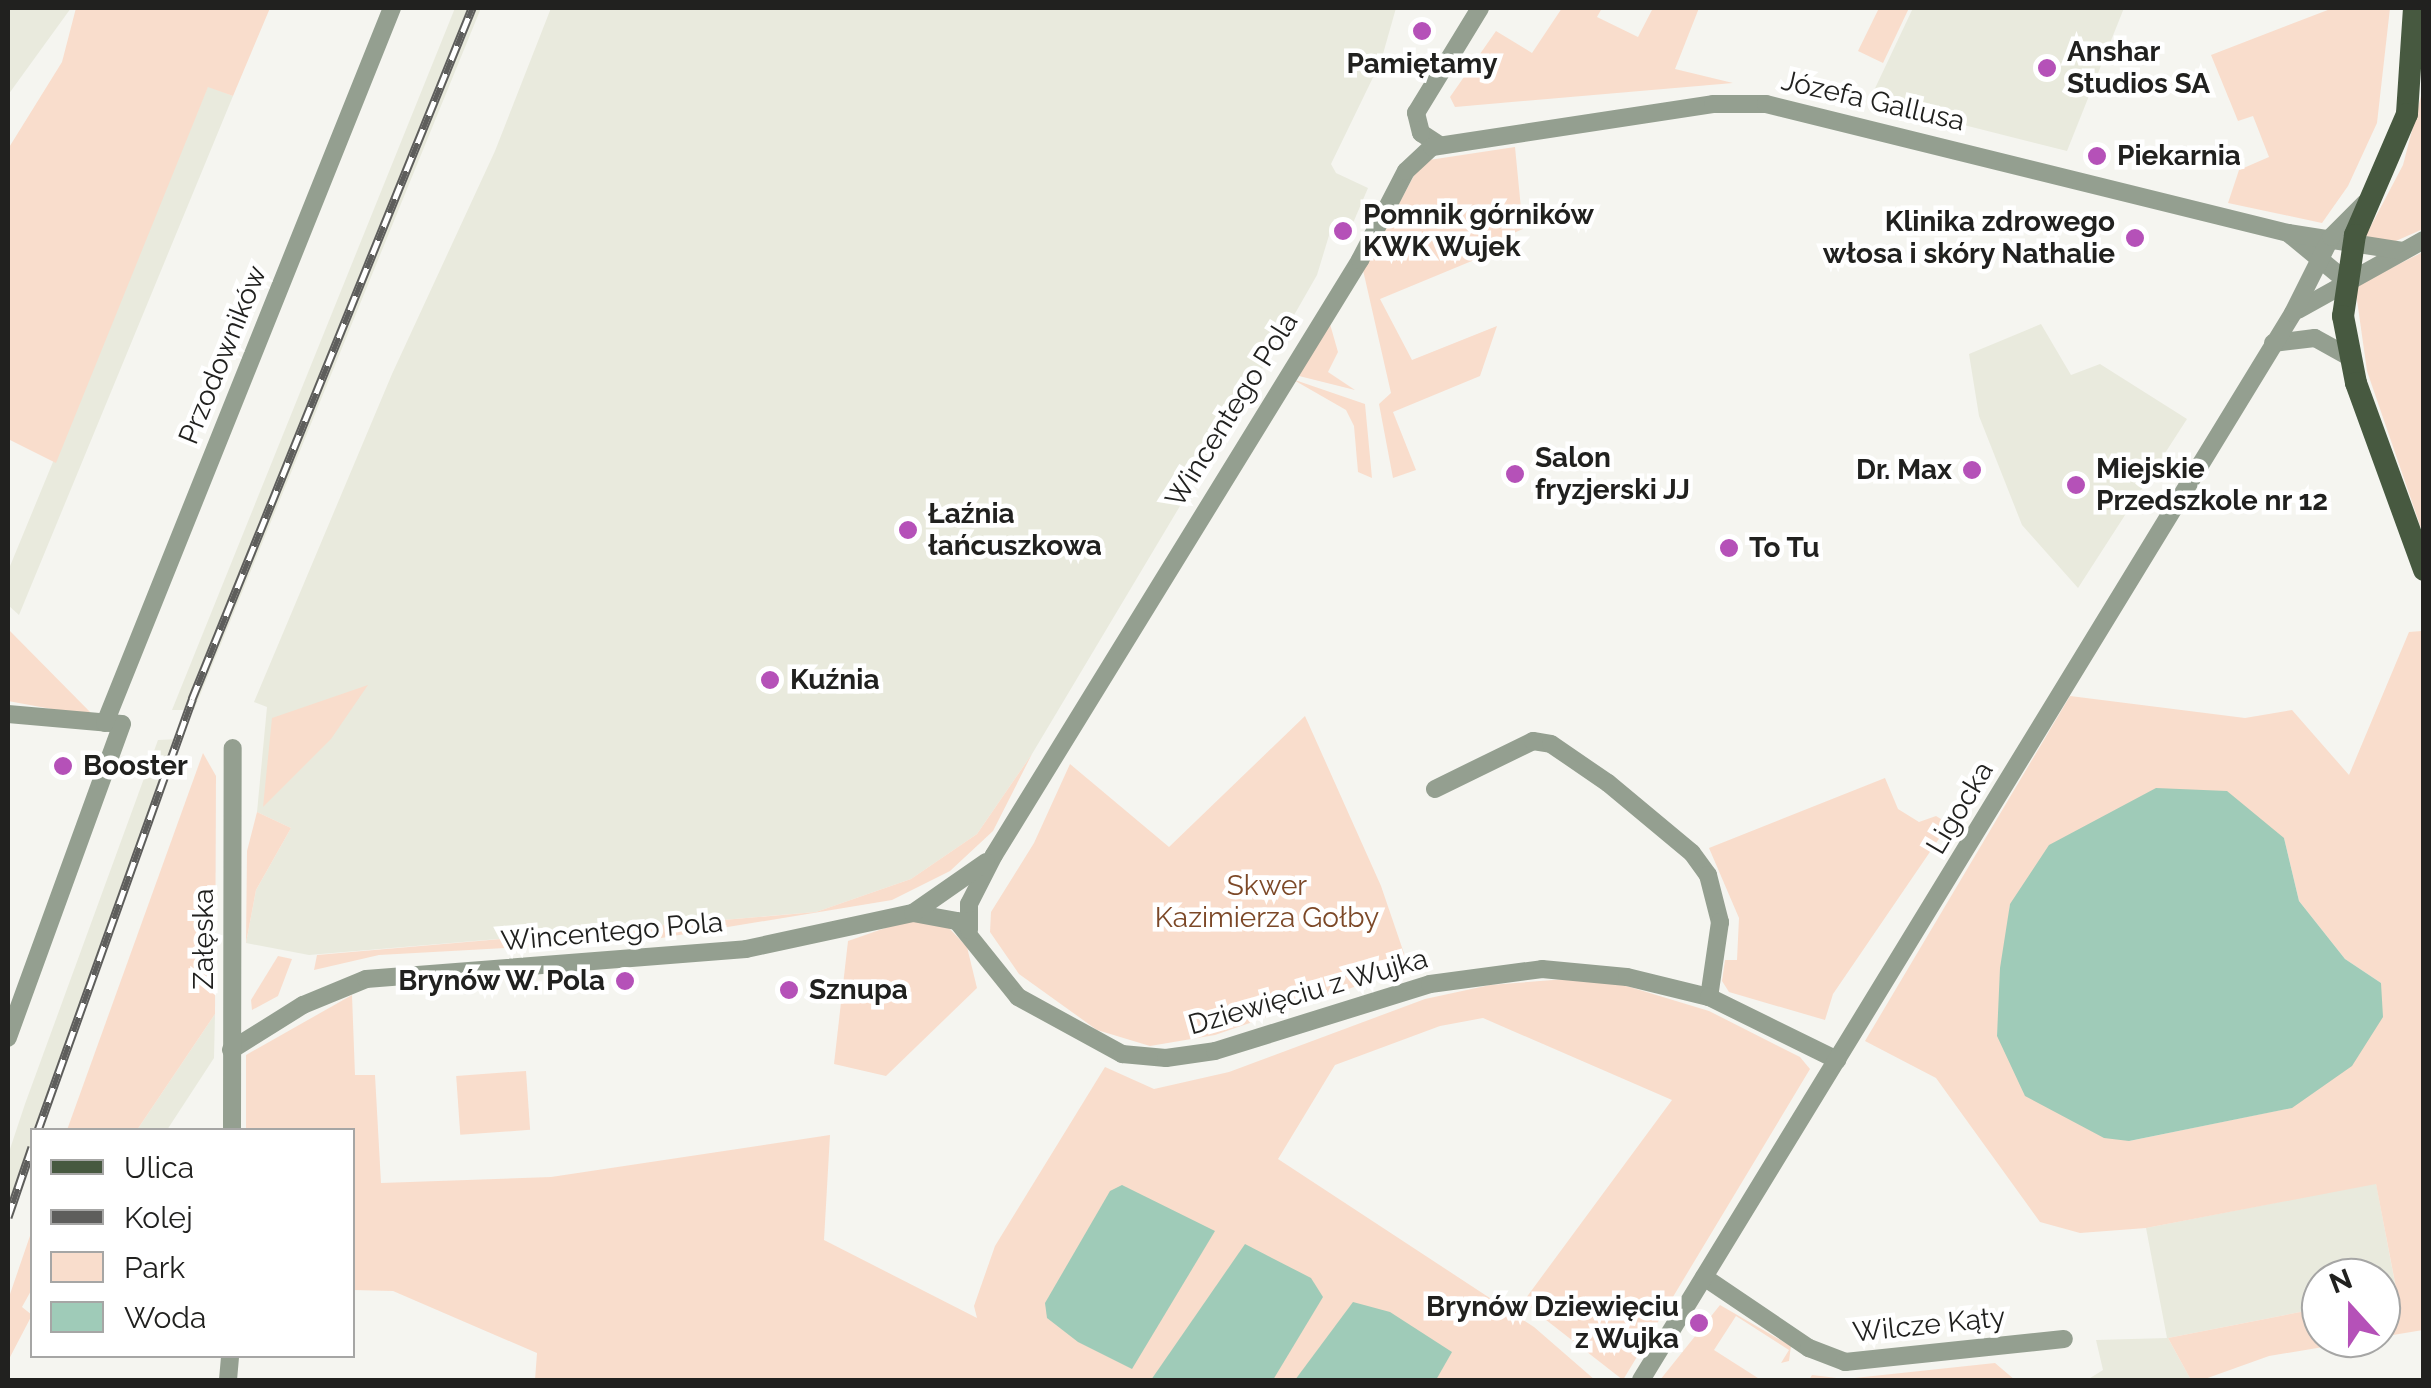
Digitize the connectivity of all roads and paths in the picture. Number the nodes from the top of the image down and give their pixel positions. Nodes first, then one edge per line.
1 (392, 8) edge
2 (1480, 8) edge
3 (2414, 8) edge
4 (1438, 144) junction
5 (2288, 233) junction
6 (2424, 240) edge
7 (2341, 241) junction
8 (2403, 250) junction
9 (2318, 260) junction
10 (2345, 280) junction
11 (2293, 313) junction
12 (2273, 344) junction
13 (2348, 356) junction
14 (2424, 570) edge
15 (8, 714) edge
16 (113, 724) junction
17 (233, 748) dead end
18 (1434, 789) dead end
19 (994, 855) junction
20 (914, 912) junction
21 (969, 930) junction
22 (1709, 997) junction
23 (8, 1038) edge
24 (232, 1050) junction
25 (1837, 1060) junction
26 (232, 1128) edge
27 (1704, 1276) junction
28 (2064, 1339) dead end
29 (1641, 1380) edge

1 - 16 street, Przodowników
2 - 4 street
3 - 7 main road
4 - 5 street, Józefa Gallusa
4 - 19 street, Wincentego Pola
5 - 7 street, Józefa Gallusa
5 - 9 street, Józefa Gallusa
6 - 8 street
7 - 8 street, Józefa Gallusa
7 - 9 street, Ligocka
7 - 10 main road
8 - 10 street
9 - 10 street, Józefa Gallusa
9 - 11 street, Ligocka
10 - 11 street
10 - 13 main road
11 - 12 street, Ligocka
12 - 13 street
12 - 25 street, Ligocka
13 - 14 main road
15 - 16 street
16 - 23 street, Przodowników
17 - 24 street, Załęska
18 - 22 street
19 - 20 street, Wincentego Pola
19 - 21 street, Wincentego Pola
20 - 21 street
20 - 24 street, Wincentego Pola
21 - 22 street, Dziewięciu z Wujka
22 - 25 street, Dziewięciu z Wujka
24 - 26 street, Załęska
25 - 27 street, Ligocka
27 - 28 street, Wilcze Kąty
27 - 29 street, Ligocka

